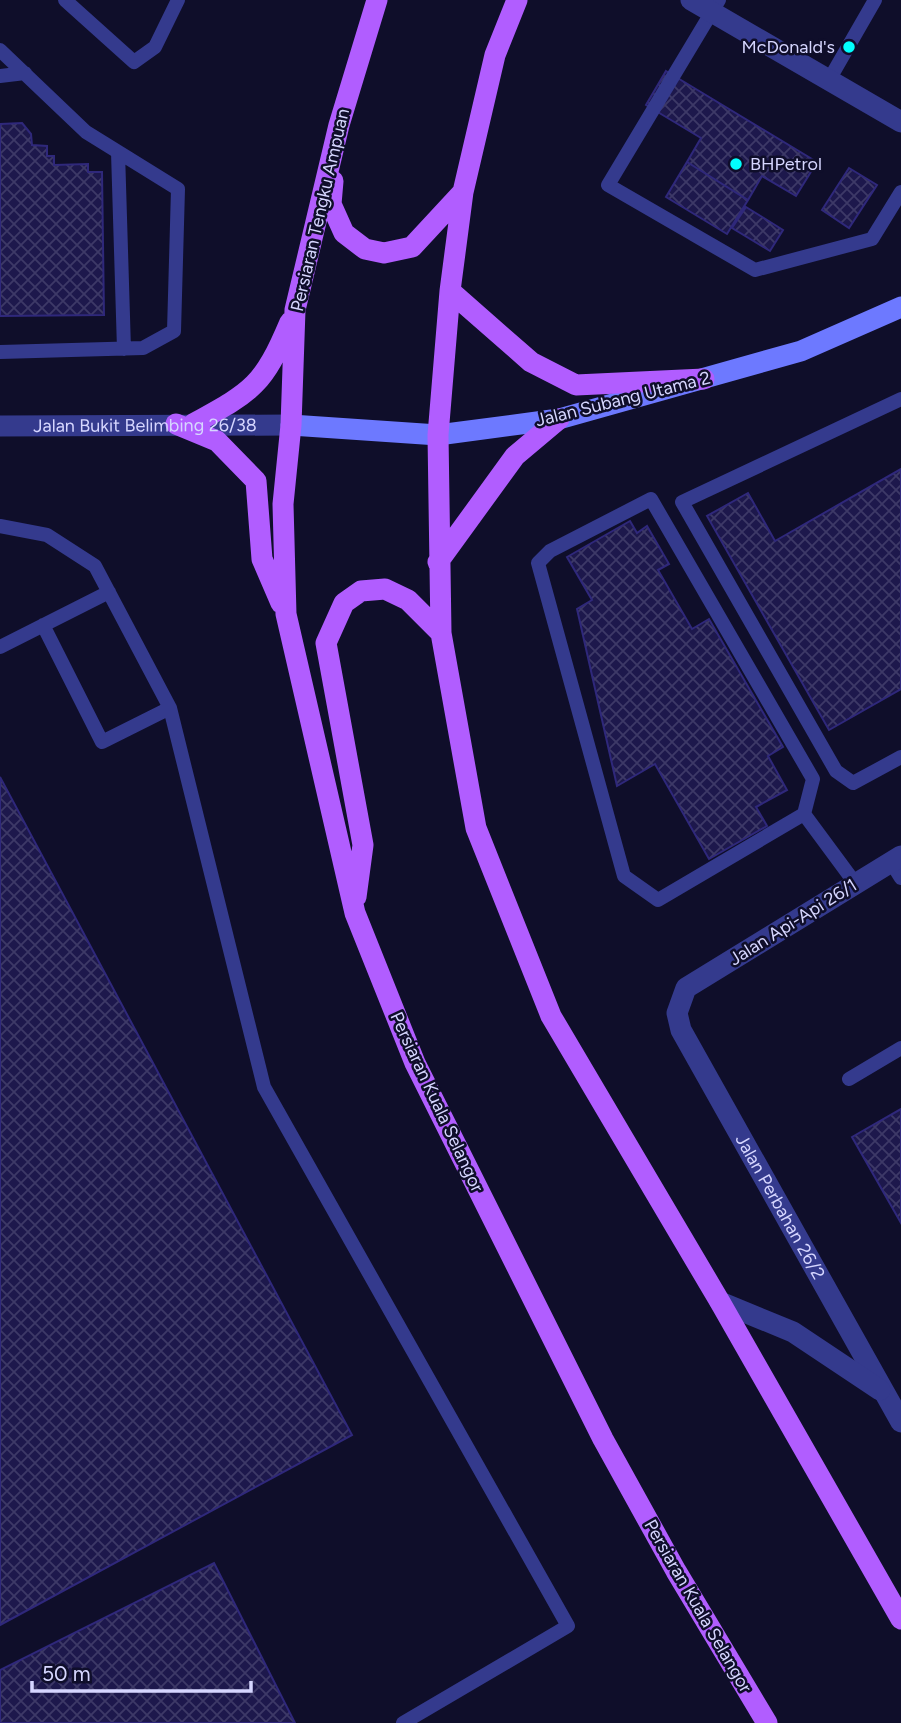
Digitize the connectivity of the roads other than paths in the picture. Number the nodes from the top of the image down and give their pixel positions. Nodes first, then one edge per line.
1 (65, 0) edge
2 (178, 0) edge
3 (377, 0) edge
4 (517, 0) edge
5 (691, 0) edge
6 (875, 0) edge
7 (715, 6) edge
8 (0, 50) edge
9 (25, 73) junction
10 (0, 76) edge
11 (829, 80) junction
12 (901, 122) edge
13 (339, 125) junction
14 (118, 152) junction
15 (463, 192) junction
16 (901, 192) edge
17 (450, 291) junction
18 (901, 307) edge
19 (295, 310) junction
20 (124, 348) junction
21 (0, 352) edge
22 (704, 379) junction
23 (901, 399) edge
24 (559, 419) junction
25 (184, 424) junction
26 (291, 425) junction
27 (0, 426) edge
28 (438, 435) junction
29 (0, 526) edge
30 (438, 562) junction
31 (109, 592) junction
32 (286, 614) junction
33 (43, 625) junction
34 (441, 633) junction
35 (0, 647) edge
36 (170, 708) junction
37 (901, 757) edge
38 (804, 814) junction
39 (898, 865) edge
40 (855, 883) junction
41 (355, 914) junction
42 (686, 989) joint
43 (901, 1048) edge
44 (849, 1079) dead end
45 (720, 1302) junction
46 (884, 1392) junction
47 (901, 1422) edge
48 (901, 1619) edge
49 (403, 1723) edge
50 (767, 1723) edge

1 - 2 lane
3 - 13 main road, Persiaran Tengku Ampuan
4 - 15 main road
5 - 7 street
6 - 11 lane
7 - 11 street
7 - 16 lane
8 - 9 lane
9 - 10 lane
9 - 14 lane
11 - 12 street
13 - 15 main road
13 - 19 main road, Persiaran Tengku Ampuan
14 - 20 lane
14 - 20 lane
15 - 17 main road
17 - 22 main road
17 - 28 main road
18 - 22 main road, Jalan Subang Utama 2
19 - 25 main road
19 - 26 main road, Persiaran Tengku Ampuan
20 - 21 lane
22 - 24 main road, Jalan Subang Utama 2
23 - 37 lane
24 - 28 main road, Jalan Subang Utama 2
24 - 30 main road
25 - 26 street, Jalan Bukit Belimbing 26/38
25 - 27 street, Jalan Bukit Belimbing 26/38
25 - 32 main road
26 - 28 main road, Jalan Subang Utama 2
26 - 32 main road, Persiaran Kuala Selangor
28 - 30 main road
29 - 31 lane
30 - 34 main road
31 - 33 lane
31 - 36 lane
32 - 41 main road, Persiaran Kuala Selangor
33 - 35 lane
33 - 36 lane
34 - 41 main road
34 - 45 main road
36 - 49 lane
38 - 38 lane
38 - 40 lane
39 - 40 street, Jalan Api-Api 26/1
40 - 42 street, Jalan Api-Api 26/1
41 - 50 main road, Persiaran Kuala Selangor
42 - 46 street, Jalan Perbahan 26/2
43 - 44 lane
45 - 46 street
45 - 48 main road
46 - 47 street, Jalan Perbahan 26/2

